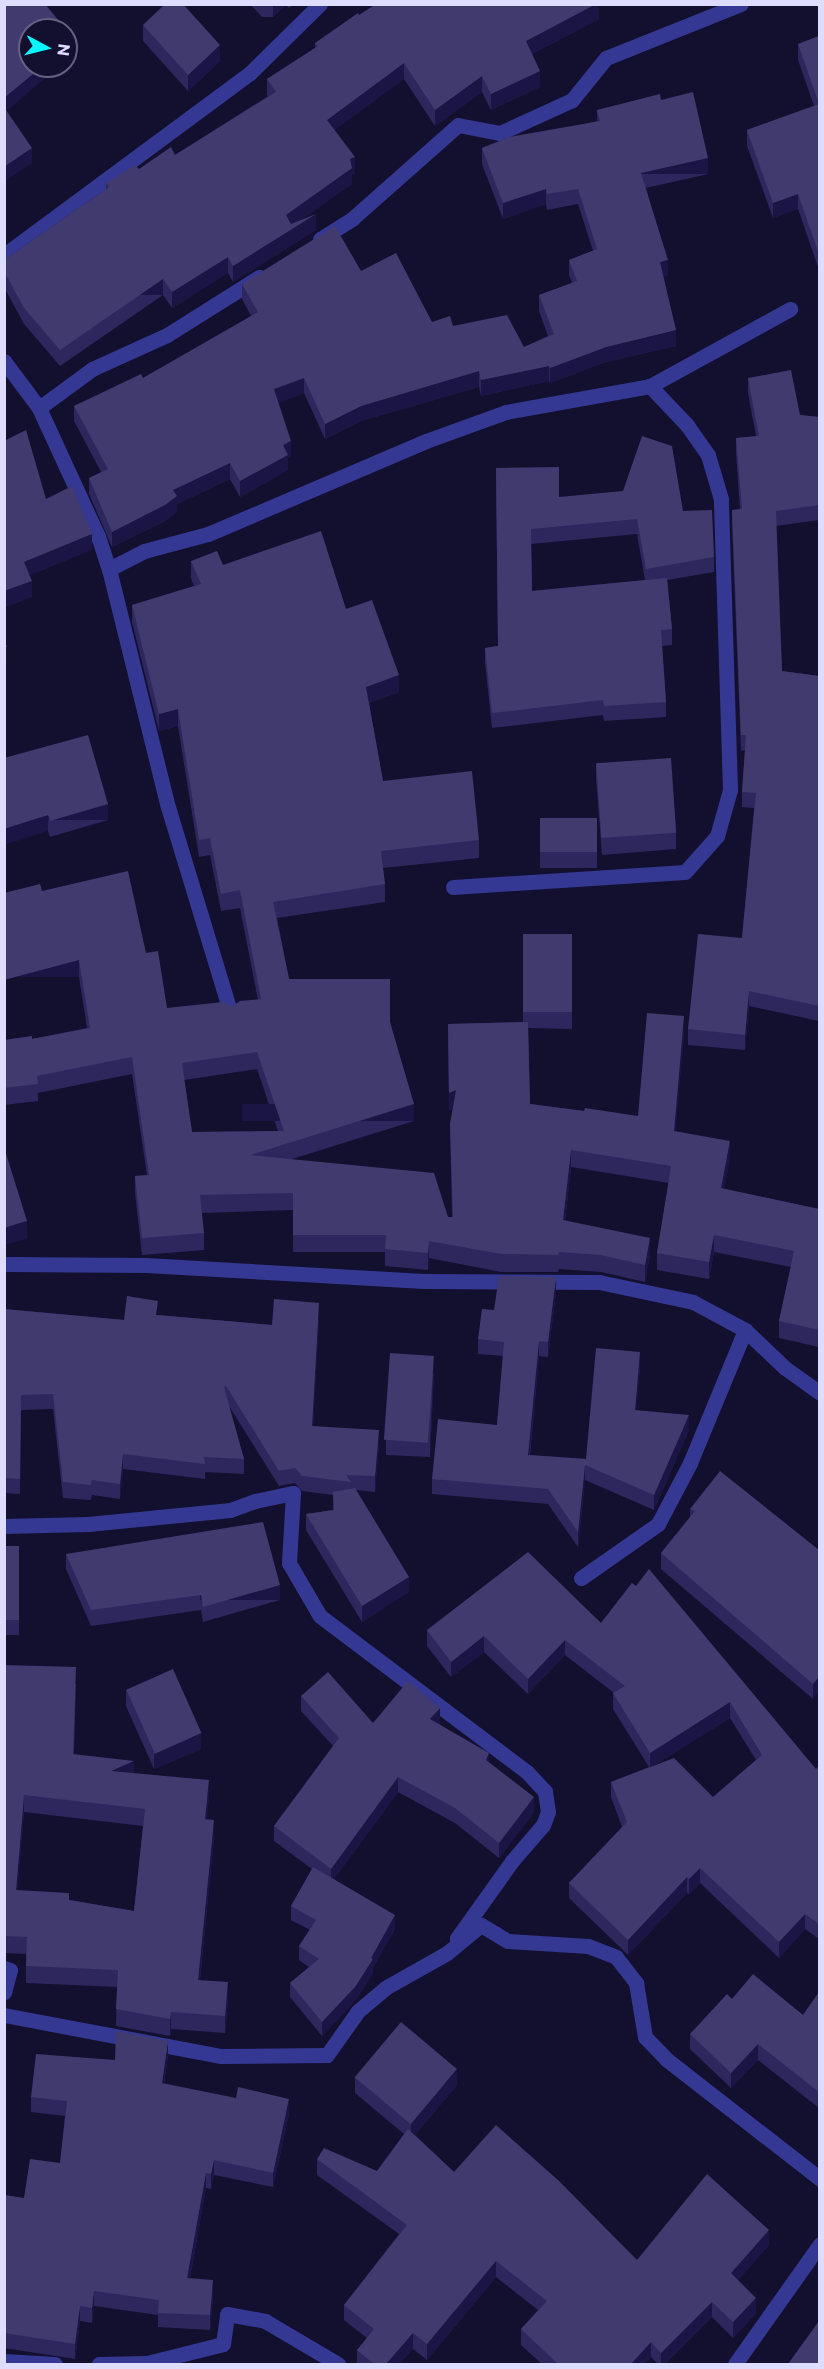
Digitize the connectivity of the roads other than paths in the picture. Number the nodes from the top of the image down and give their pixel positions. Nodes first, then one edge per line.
1 (320, 4) edge
2 (741, 4) edge
3 (304, 249) edge
4 (4, 255) edge
5 (274, 267) edge
6 (790, 309) dead end
7 (4, 361) edge
8 (650, 386) junction
9 (39, 408) junction
10 (109, 569) junction
11 (453, 887) dead end
12 (231, 1014) edge
13 (4, 1264) edge
14 (745, 1330) junction
15 (819, 1393) edge
16 (4, 1526) edge
17 (581, 1578) dead end
18 (447, 1953) junction
19 (4, 1968) edge
20 (4, 1992) edge
21 (4, 2014) edge
22 (819, 2179) edge
23 (819, 2244) edge
24 (4, 2361) edge
25 (55, 2364) edge
26 (99, 2364) edge
27 (338, 2364) edge
28 (735, 2364) edge

1 - 4 street
2 - 3 street
5 - 9 street
6 - 8 street
7 - 9 street
8 - 10 street
8 - 11 street
9 - 10 street
10 - 12 street
13 - 14 street
14 - 15 street
14 - 17 street
16 - 18 street
18 - 21 street
18 - 22 street
19 - 20 street
23 - 28 street
24 - 25 street
26 - 27 street

